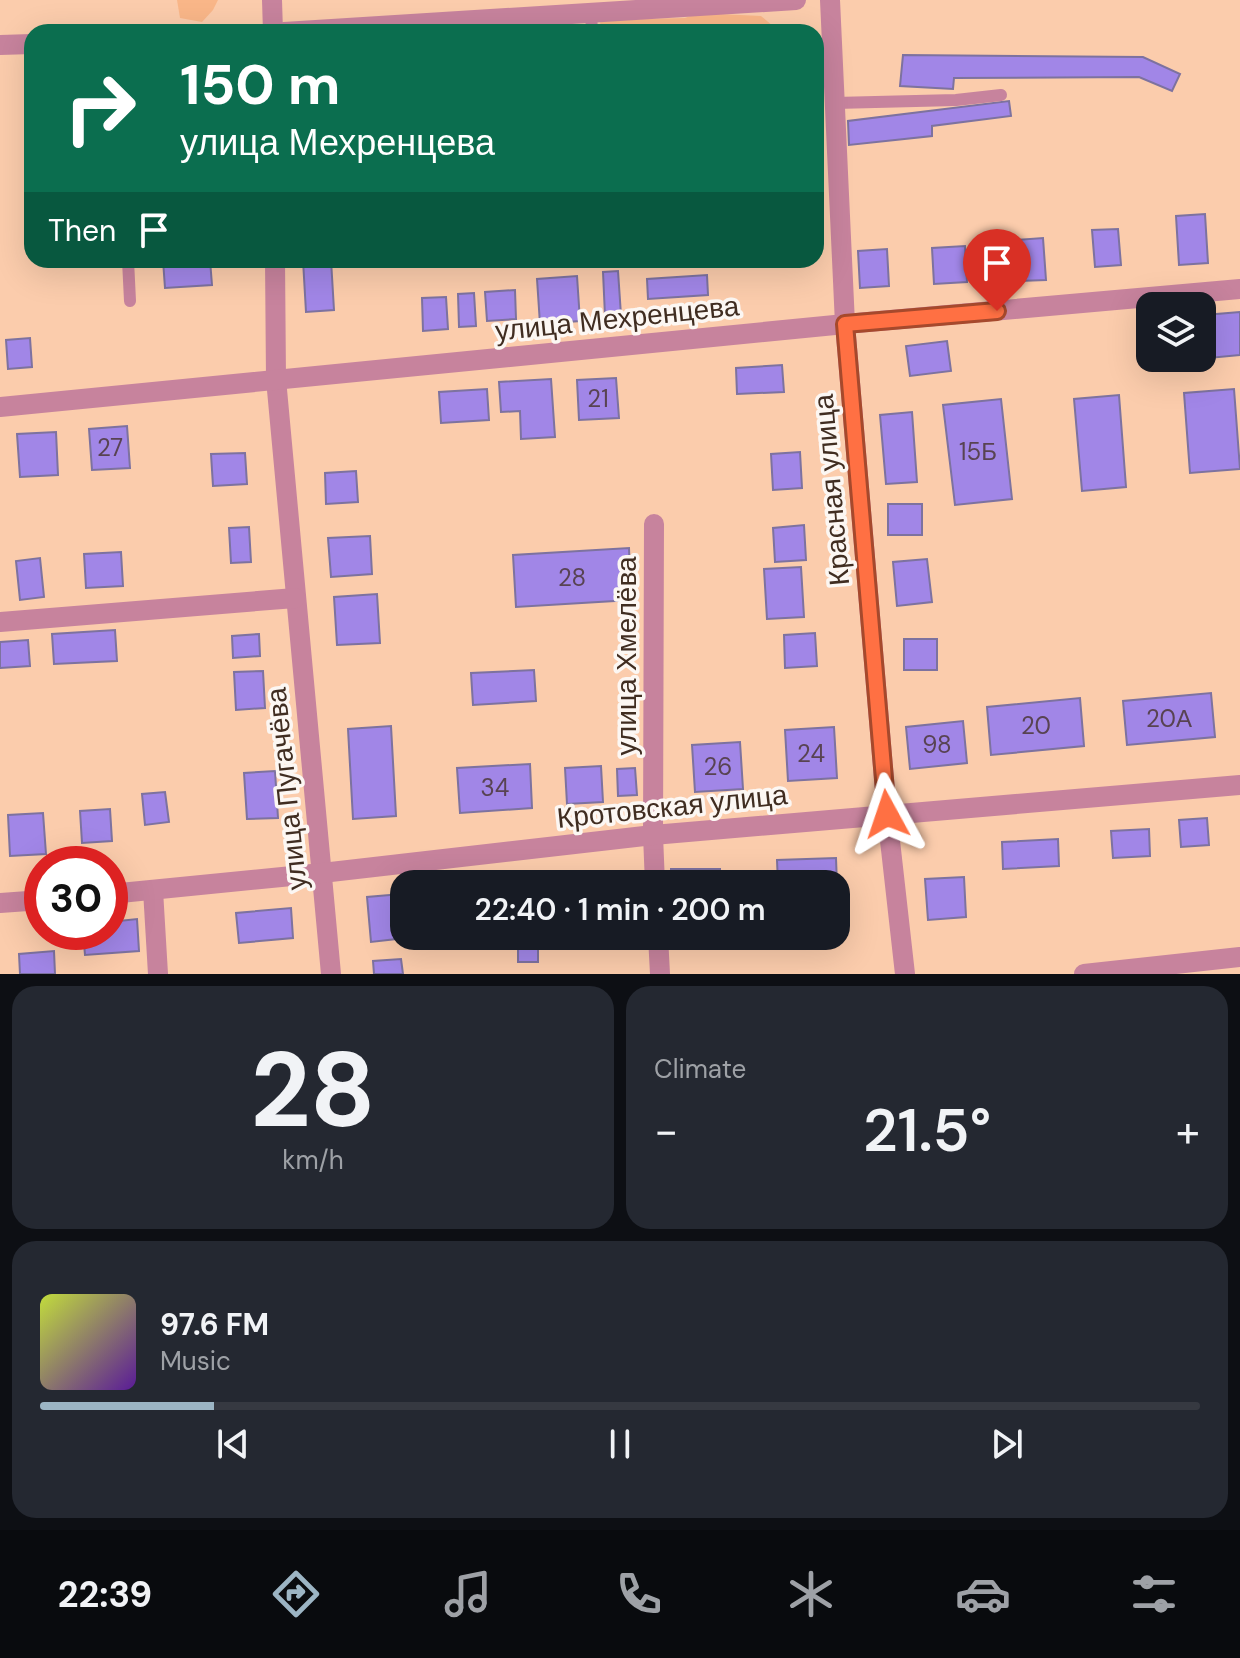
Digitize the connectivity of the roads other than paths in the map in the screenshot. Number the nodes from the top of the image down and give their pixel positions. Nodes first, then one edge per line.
1 (272, 0) edge
2 (796, 0) edge
3 (830, 0) edge
4 (592, 22) edge
5 (273, 24) edge
6 (533, 24) edge
7 (24, 44) edge
8 (0, 45) edge
9 (1001, 95) dead end
10 (835, 103) junction
11 (128, 268) edge
12 (275, 268) edge
13 (1240, 289) edge
14 (130, 301) dead end
15 (845, 324) junction
16 (276, 379) junction
17 (0, 407) edge
18 (654, 524) dead end
19 (295, 598) junction
20 (0, 622) edge
21 (1240, 785) edge
22 (887, 814) junction
23 (653, 835) junction
24 (654, 870) edge
25 (322, 873) junction
26 (153, 890) junction
27 (128, 892) edge
28 (24, 901) edge
29 (0, 903) edge
30 (659, 950) edge
31 (1240, 957) edge
32 (158, 974) edge
33 (331, 974) edge
34 (660, 974) edge
35 (905, 974) edge
36 (1084, 974) edge

1 - 5 street
2 - 4 street
3 - 10 street, Красная улица
4 - 6 street
7 - 8 street
9 - 10 lane
10 - 15 street, Красная улица
11 - 14 lane
12 - 16 street, улица Пугачёва
13 - 15 street, улица Мехренцева
15 - 16 street, улица Мехренцева
15 - 22 street, Красная улица
16 - 17 street, улица Мехренцева
16 - 19 street, улица Пугачёва
18 - 23 street, улица Хмелёва
19 - 20 street
19 - 25 street, улица Пугачёва
21 - 22 street, Кротовская улица
22 - 23 street, Кротовская улица
22 - 35 street, Красная улица
23 - 24 street, улица Хмелёва
23 - 25 street, Кротовская улица
25 - 26 street, Кротовская улица
25 - 33 street, улица Пугачёва
26 - 27 street, Кротовская улица
26 - 32 street
28 - 29 street
30 - 34 street
31 - 36 street

